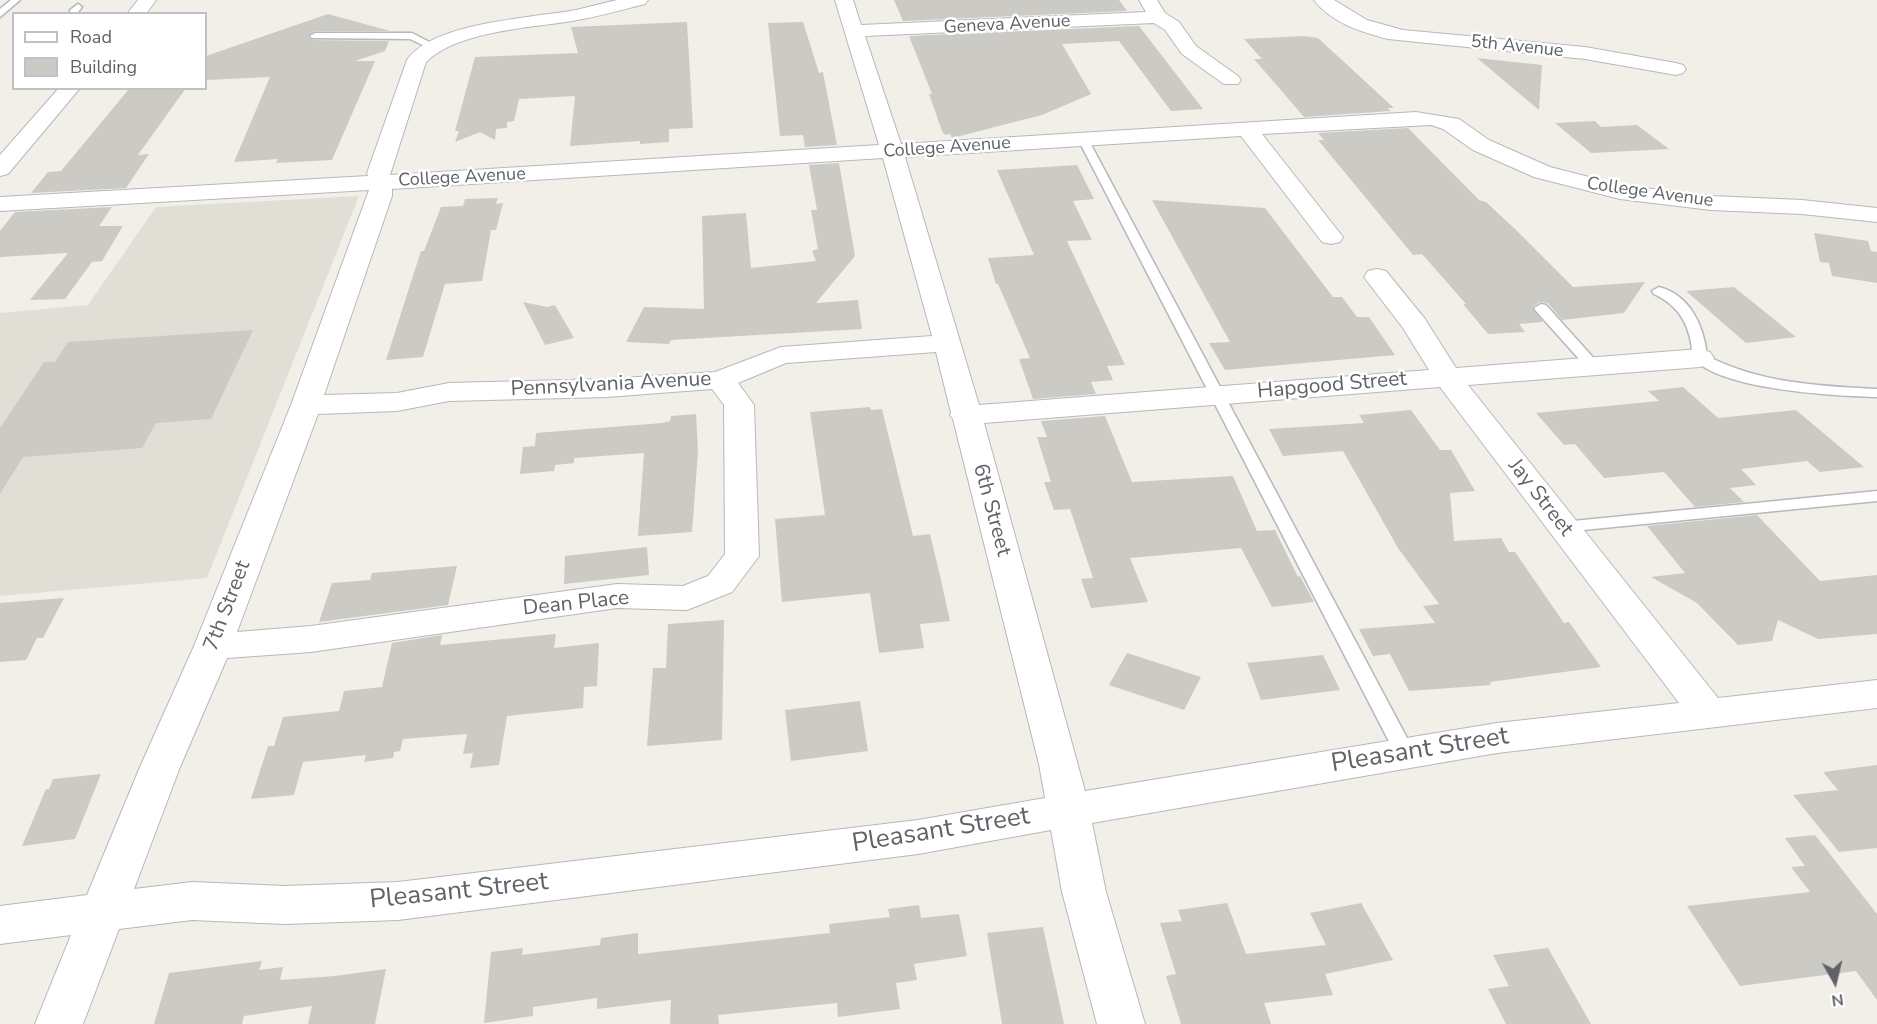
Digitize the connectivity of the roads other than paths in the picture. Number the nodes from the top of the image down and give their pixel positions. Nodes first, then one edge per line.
1 (16, 0) edge
2 (147, 0) edge
3 (639, 0) edge
4 (844, 0) edge
5 (1323, 0) edge
6 (1153, 8) edge
7 (137, 12) edge
8 (0, 14) edge
9 (855, 31) junction
10 (315, 36) dead end
11 (434, 46) junction
12 (1676, 69) dead end
13 (1232, 80) dead end
14 (68, 90) edge
15 (1246, 128) junction
16 (1083, 139) junction
17 (892, 151) junction
18 (0, 169) edge
19 (381, 183) junction
20 (0, 204) edge
21 (1877, 215) edge
22 (1331, 237) dead end
23 (1377, 277) dead end
24 (1659, 291) dead end
25 (1541, 308) dead end
26 (948, 343) junction
27 (1700, 357) junction
28 (1593, 366) junction
29 (1447, 377) junction
30 (720, 381) junction
31 (1877, 393) edge
32 (1219, 395) junction
33 (306, 405) junction
34 (965, 415) junction
35 (1877, 496) edge
36 (1563, 526) junction
37 (213, 646) junction
38 (1877, 694) edge
39 (1709, 714) junction
40 (1405, 753) junction
41 (1069, 810) junction
42 (101, 913) junction
43 (0, 926) edge
44 (59, 1024) edge
45 (1121, 1024) edge

1 - 8 lane
2 - 7 street
3 - 11 street
4 - 9 street, 6th Street
5 - 12 street, 5th Avenue
6 - 9 street, Geneva Avenue
6 - 13 street
9 - 17 street, 6th Street
10 - 11 lane
11 - 19 street, 7th Street
14 - 18 street
15 - 16 street, College Avenue
15 - 21 street, College Avenue
15 - 22 street
16 - 17 street, College Avenue
16 - 32 lane
17 - 19 street, College Avenue
17 - 26 street, 6th Street
19 - 20 street, College Avenue
19 - 33 street, 7th Street
23 - 29 street, Jay Street
24 - 27 lane
25 - 28 lane
26 - 30 street, Pennsylvania Avenue
26 - 34 street, 6th Street
27 - 28 street, Hapgood Street
27 - 31 lane
28 - 29 street, Hapgood Street
29 - 32 street, Hapgood Street
29 - 36 street, Jay Street
30 - 33 street, Pennsylvania Avenue
30 - 37 street, Dean Place
32 - 34 street, Hapgood Street
32 - 40 lane
33 - 37 street, 7th Street
34 - 41 street, 6th Street
35 - 36 lane
36 - 39 street, Jay Street
37 - 42 street, 7th Street
38 - 39 street, Pleasant Street
39 - 40 street, Pleasant Street
40 - 41 street, Pleasant Street
41 - 42 street, Pleasant Street
41 - 45 street, 6th Street
42 - 43 street, Pleasant Street
42 - 44 street, 7th Street

